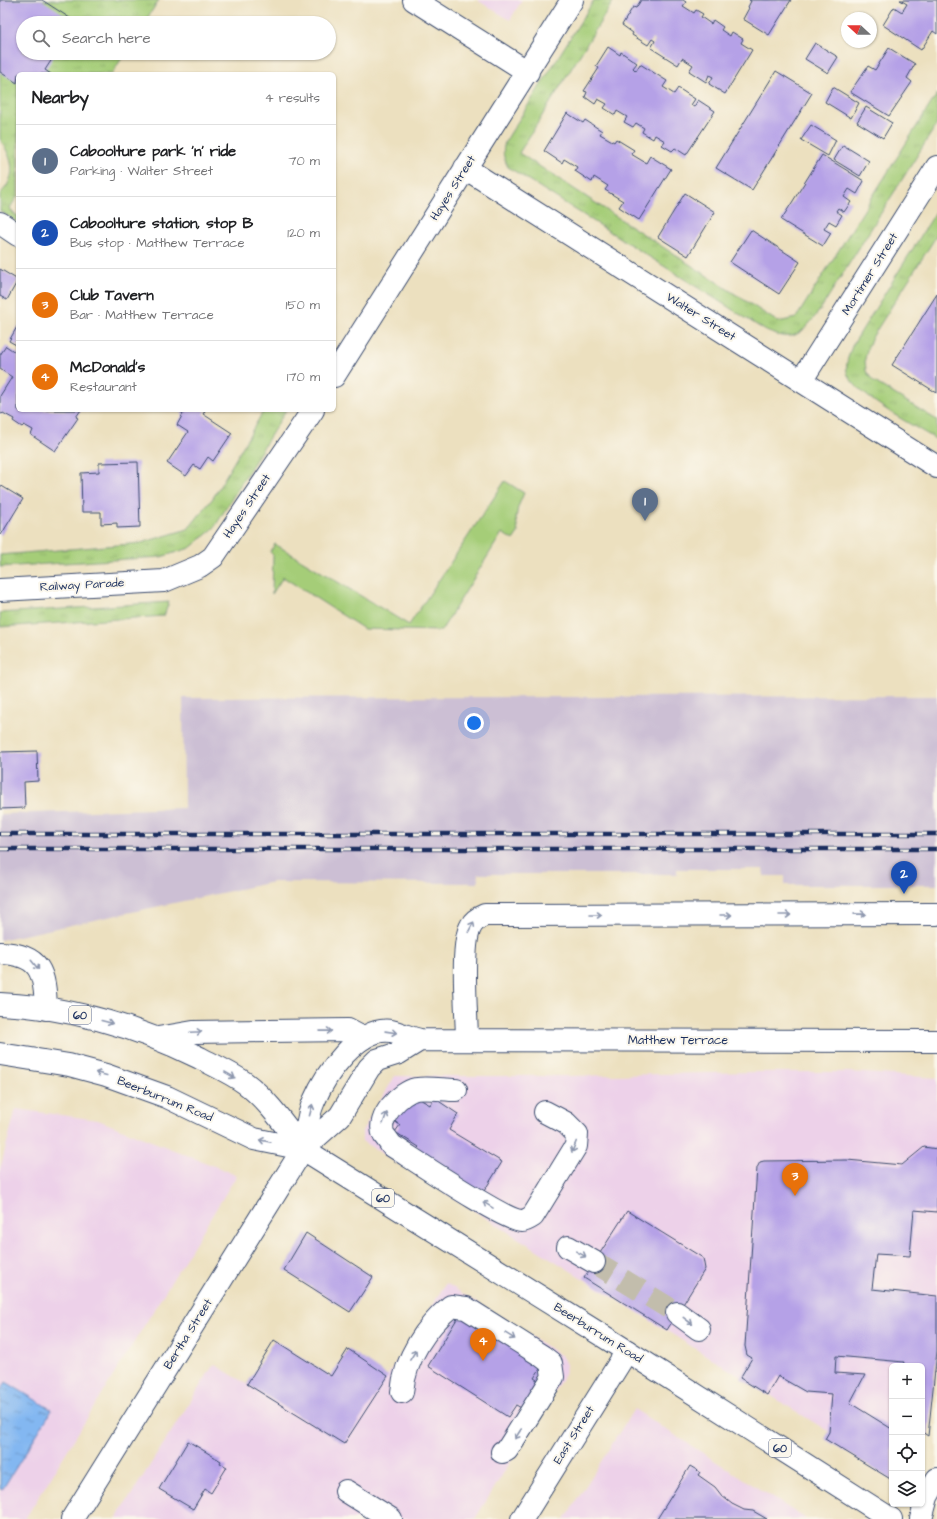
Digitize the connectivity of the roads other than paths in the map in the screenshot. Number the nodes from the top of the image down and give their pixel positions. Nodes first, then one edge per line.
1 (414, 0) edge
2 (572, 0) edge
3 (528, 72) junction
4 (937, 167) edge
5 (465, 168) junction
6 (0, 223) edge
7 (16, 234) edge
8 (336, 373) edge
9 (801, 381) junction
10 (312, 412) edge
11 (937, 467) edge
12 (164, 581) joint
13 (0, 590) edge
14 (937, 914) edge
15 (0, 953) edge
16 (0, 1004) edge
17 (46, 1009) junction
18 (158, 1038) junction
19 (363, 1038) junction
20 (420, 1040) junction
21 (467, 1040) junction
22 (937, 1041) edge
23 (0, 1054) edge
24 (456, 1090) dead end
25 (545, 1112) dead end
26 (303, 1149) junction
27 (568, 1247) dead end
28 (594, 1262) tunnel mouth
29 (677, 1313) tunnel mouth
30 (699, 1329) dead end
31 (627, 1351) junction
32 (402, 1392) dead end
33 (502, 1452) dead end
34 (937, 1479) edge
35 (346, 1491) dead end
36 (72, 1519) edge
37 (392, 1519) edge
38 (522, 1519) edge
39 (891, 1519) edge
40 (921, 1519) edge

1 - 3 street
2 - 3 street, Hayes Street
3 - 5 street, Hayes Street
4 - 9 street, Mortimer Street
5 - 8 street, Hayes Street
5 - 9 street, Walter Street
6 - 7 street
9 - 11 street, Walter Street
10 - 12 street, Hayes Street
12 - 13 street, Railway Parade
21 -> 14 street
15 -> 17 street
16 - 17 street, Beerburrum Road / 60
17 -> 18 street, Beerburrum Road / 60
18 -> 19 street
18 -> 26 street, Beerburrum Road / 60
19 -> 20 street, Matthew Terrace
26 -> 19 street, Matthew Terrace
20 - 21 street, Matthew Terrace
20 - 26 street
21 - 22 street, Matthew Terrace
26 -> 23 street, Beerburrum Road / 60
25 -> 24 street
26 - 31 street, Beerburrum Road / 60
26 - 36 street, Bertha Street
27 -> 28 street
29 -> 30 street
31 - 38 street, East Street
31 - 39 street, Beerburrum Road / 60
32 -> 33 street
34 - 40 street
35 - 37 street

